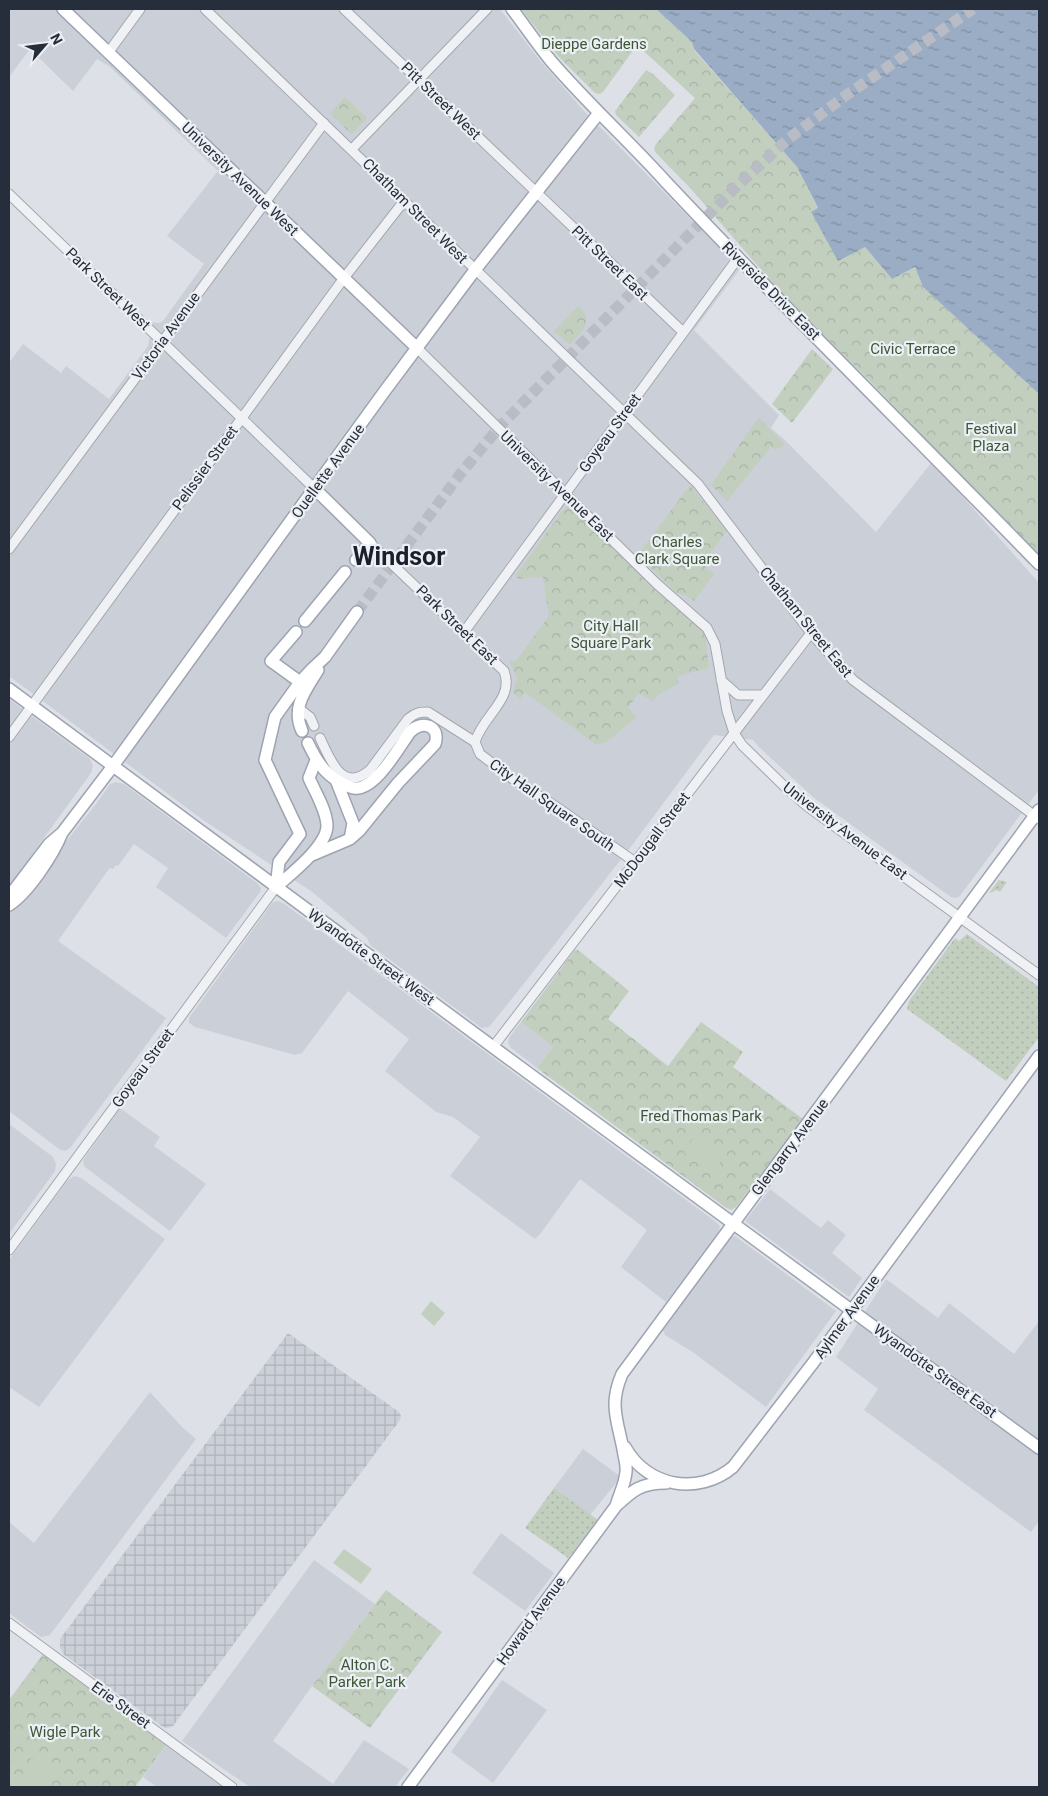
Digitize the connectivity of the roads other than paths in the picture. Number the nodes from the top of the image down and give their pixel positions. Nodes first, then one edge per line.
1 (62, 9) edge
2 (140, 9) edge
3 (205, 9) edge
4 (344, 9) edge
5 (487, 9) edge
6 (512, 9) edge
7 (108, 53) junction
8 (419, 80) junction
9 (599, 113) junction
10 (324, 123) junction
11 (352, 150) junction
12 (537, 193) junction
13 (9, 194) edge
14 (404, 201) junction
15 (265, 202) junction
16 (738, 258) junction
17 (475, 270) junction
18 (344, 278) junction
19 (683, 332) junction
20 (162, 342) junction
21 (417, 348) junction
22 (624, 413) junction
23 (242, 418) junction
24 (315, 489) junction
25 (565, 494) junction
26 (370, 543) junction
27 (9, 549) edge
28 (356, 560) dead end
29 (1039, 564) edge
30 (345, 572) dead end
31 (357, 612) tunnel mouth
32 (305, 621) dead end
33 (296, 632) dead end
34 (464, 632) junction
35 (811, 634) junction
36 (325, 657) junction
37 (721, 680) junction
38 (300, 682) junction
39 (9, 689) edge
40 (763, 695) junction
41 (32, 706) junction
42 (298, 708) junction
43 (314, 726) dead end
44 (302, 731) dead end
45 (734, 733) junction
46 (9, 737) edge
47 (320, 738) dead end
48 (475, 742) junction
49 (308, 743) dead end
50 (316, 760) junction
51 (113, 766) junction
52 (336, 780) junction
53 (1038, 815) edge
54 (62, 833) junction
55 (350, 838) junction
56 (312, 855) junction
57 (634, 862) junction
58 (276, 887) junction
59 (9, 900) edge
60 (9, 905) edge
61 (960, 916) junction
62 (1039, 975) edge
63 (493, 1047) junction
64 (1039, 1056) edge
65 (733, 1224) junction
66 (9, 1250) edge
67 (851, 1310) junction
68 (621, 1439) junction
69 (1039, 1448) edge
70 (672, 1483) junction
71 (616, 1506) junction
72 (9, 1623) edge
73 (232, 1787) edge
74 (408, 1787) edge

1 - 7 main road, University Avenue West
2 - 7 street
3 - 10 street, Chatham Street West
4 - 8 street, Pitt Street West
5 - 8 street
6 - 9 main road, Riverside Drive East
7 - 15 main road, University Avenue West
8 - 11 street
8 - 12 street, Pitt Street West
9 - 12 main road, Ouellette Avenue
9 - 16 main road, Riverside Drive East
10 - 11 street, Chatham Street West
10 - 15 street, Victoria Avenue
11 - 14 street, Chatham Street West
12 - 17 main road, Ouellette Avenue
12 - 19 street, Pitt Street East
13 - 20 street, Park Street West
14 - 17 street, Chatham Street West
14 - 18 street, Pelissier Street
15 - 18 main road, University Avenue West
15 - 20 street, Victoria Avenue
16 - 19 street, Goyeau Street
16 - 29 main road, Riverside Drive East
17 - 21 main road, Ouellette Avenue
17 - 22 street, Chatham Street West
18 - 21 main road, University Avenue West
18 - 23 street, Pelissier Street
19 - 22 street, Goyeau Street
20 - 23 street, Park Street West
20 - 27 street, Victoria Avenue
21 - 24 main road, Ouellette Avenue
21 - 25 street, University Avenue East
22 - 25 street, Goyeau Street
22 - 35 street, Chatham Street East
23 - 24 street, Park Street West
23 - 41 street, Pelissier Street
24 - 26 main road, Park Street East
24 - 51 main road, Ouellette Avenue
25 - 34 street, Goyeau Street
25 - 37 street, University Avenue East
26 - 28 main road
26 - 34 street, Park Street East
30 - 32 main road
31 - 36 main road
33 - 38 main road
34 - 48 street, Park Street East
35 - 40 street, McDougall Street
35 - 53 street, Chatham Street East
36 - 38 main road
36 - 42 main road
37 - 40 street
37 - 45 street, University Avenue East
38 - 58 main road
39 - 41 main road, Wyandotte Street West
40 - 45 street, McDougall Street
41 - 46 street, Pelissier Street
41 - 51 main road, Wyandotte Street West
42 - 43 street
42 - 44 main road
45 - 57 street, McDougall Street
45 - 61 street, University Avenue East
47 - 48 street
48 - 57 street, City Hall Square South
49 - 50 main road
50 - 52 main road
50 - 56 main road
51 - 54 main road, Ouellette Avenue
51 - 58 main road, Wyandotte Street West
52 - 55 main road
52 - 55 main road
53 - 61 main road, Glengarry Avenue
54 - 59 main road, Ouellette Avenue
54 - 60 main road, Ouellette Avenue
55 - 56 main road
56 - 58 main road
57 - 63 street, McDougall Street
58 - 63 main road, Wyandotte Street West
58 - 66 street, Goyeau Street
61 - 62 street, University Avenue East
61 - 65 main road, Glengarry Avenue
63 - 65 main road, Wyandotte Street West
64 - 67 main road, Aylmer Avenue
65 - 67 main road, Wyandotte Street East
65 - 68 main road, Glengarry Avenue
67 - 69 main road, Wyandotte Street East
67 - 70 main road, Aylmer Avenue
68 - 70 main road, Aylmer Avenue
68 - 71 main road, Glengarry Avenue
70 - 71 main road, Howard Avenue
71 - 74 main road, Howard Avenue
72 - 73 street, Erie Street

